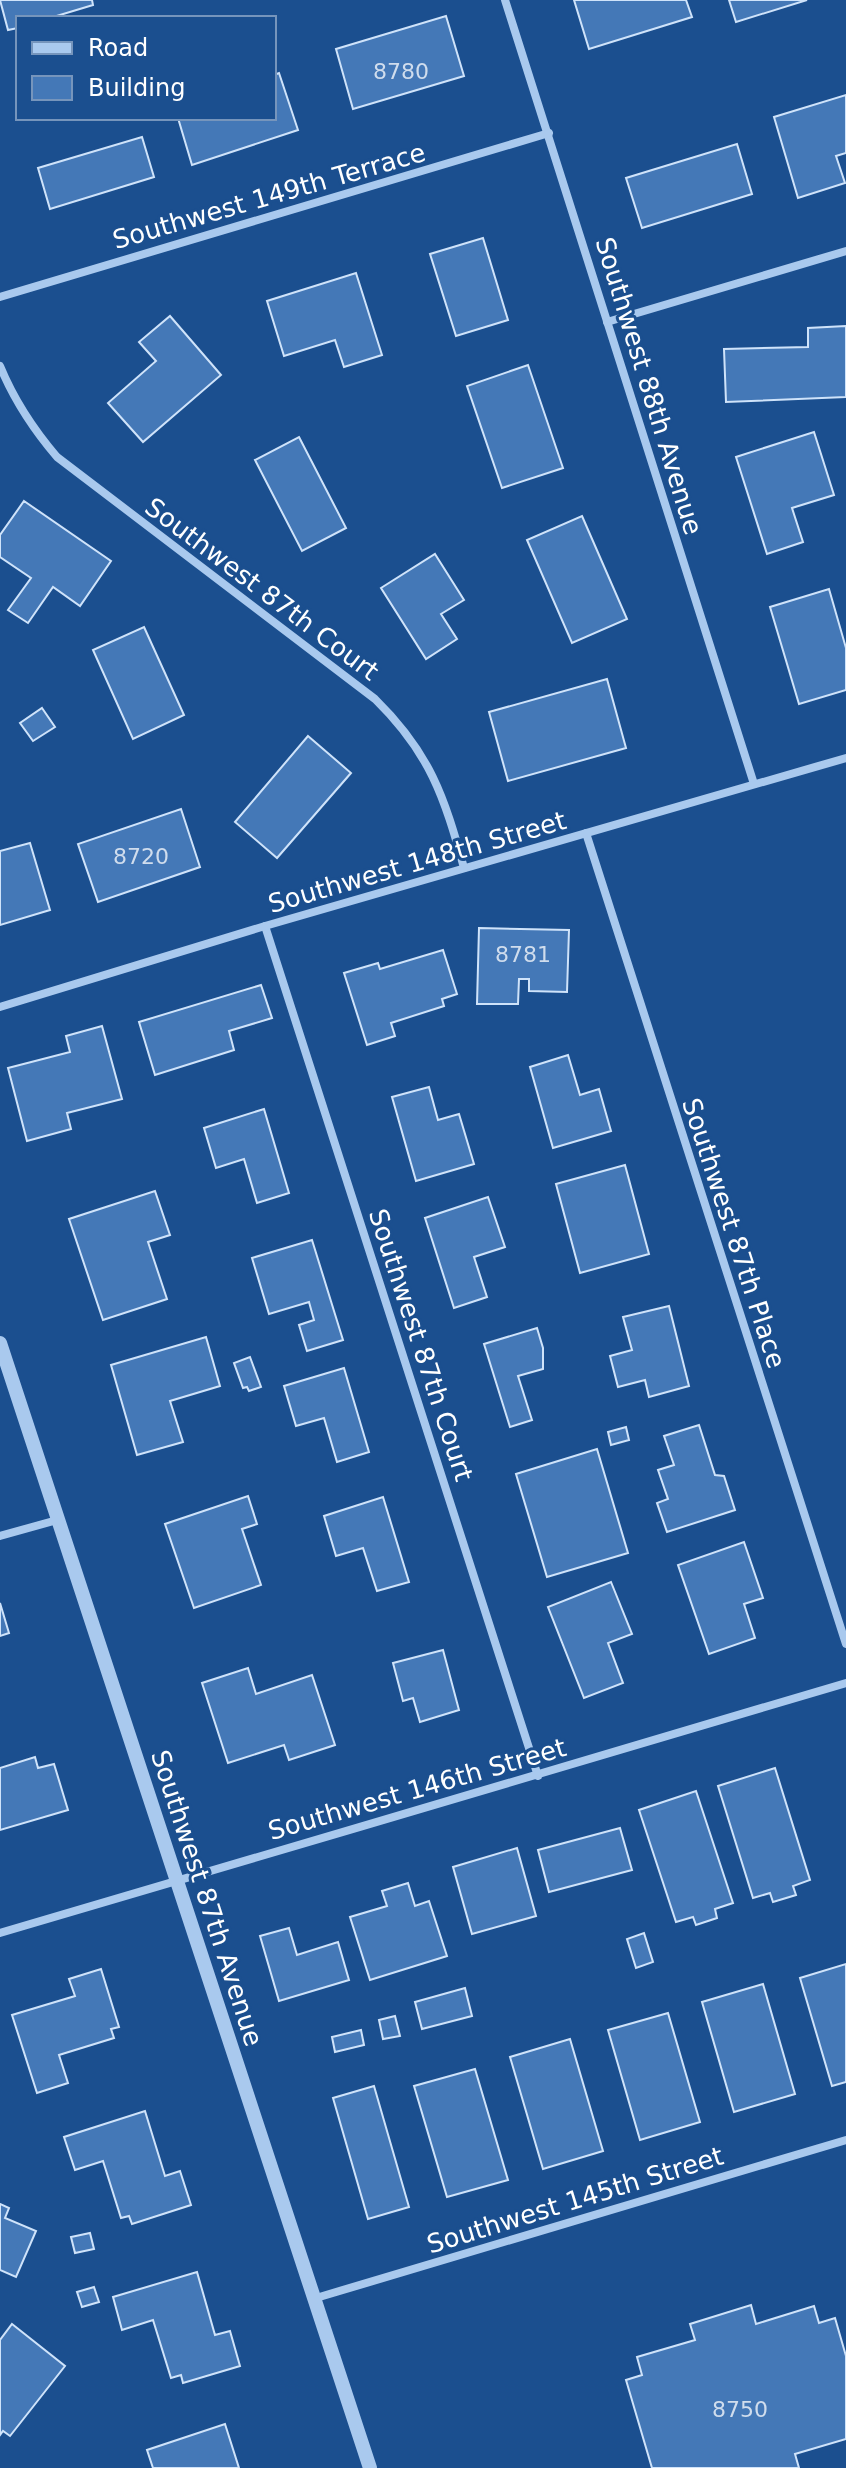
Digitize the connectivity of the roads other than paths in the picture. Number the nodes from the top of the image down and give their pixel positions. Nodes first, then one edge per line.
1 (505, 0) edge
2 (549, 133) junction
3 (846, 251) edge
4 (0, 297) edge
5 (607, 322) junction
6 (0, 366) edge
7 (846, 758) edge
8 (754, 784) junction
9 (586, 833) junction
10 (464, 868) junction
11 (265, 926) junction
12 (0, 1007) edge
13 (0, 1343) edge
14 (57, 1520) junction
15 (0, 1536) edge
16 (846, 1644) edge
17 (846, 1683) edge
18 (538, 1776) junction
19 (175, 1881) junction
20 (0, 1933) edge
21 (846, 2140) edge
22 (316, 2298) junction
23 (370, 2468) edge

1 - 2 street, Southwest 88th Avenue
2 - 4 street, Southwest 149th Terrace
2 - 5 street, Southwest 88th Avenue
3 - 5 street
5 - 8 street, Southwest 88th Avenue
6 - 10 street, Southwest 87th Court
7 - 8 street, Southwest 148th Street
8 - 9 street, Southwest 148th Street
9 - 10 street, Southwest 148th Street
9 - 16 street, Southwest 87th Place
10 - 11 street, Southwest 148th Street
11 - 12 street, Southwest 148th Street
11 - 18 street, Southwest 87th Court
13 - 14 street, Southwest 87th Avenue
14 - 15 street
14 - 19 street, Southwest 87th Avenue
17 - 18 street, Southwest 146th Street
18 - 19 street, Southwest 146th Street
19 - 20 street, Southwest 146th Street
19 - 22 street, Southwest 87th Avenue
21 - 22 street, Southwest 145th Street
22 - 23 street, Southwest 87th Avenue

